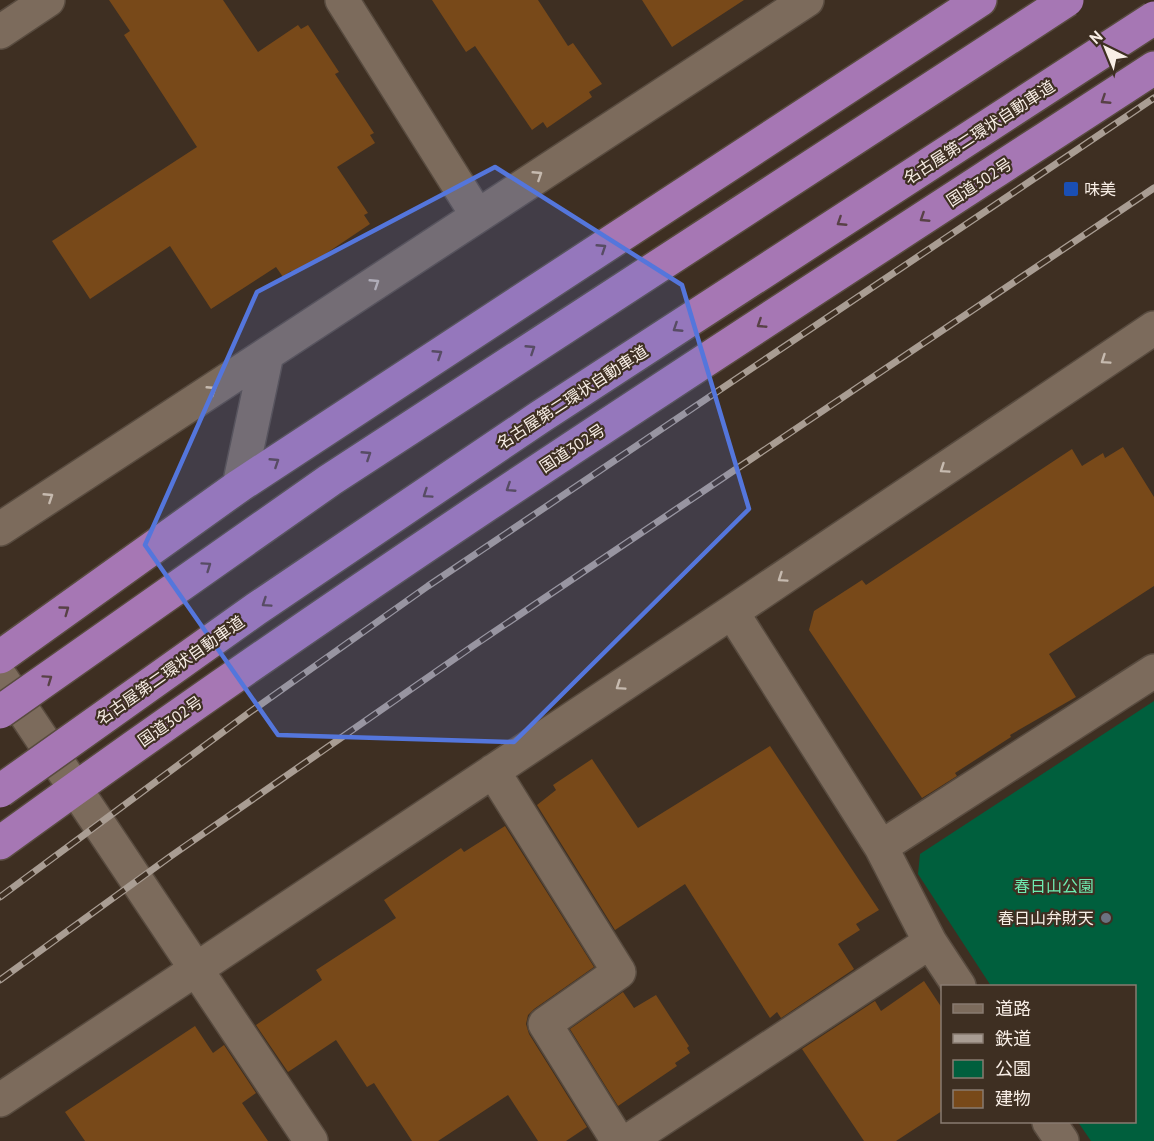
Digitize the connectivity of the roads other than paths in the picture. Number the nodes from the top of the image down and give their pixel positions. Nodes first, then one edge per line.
1 (48, 0) edge
2 (342, 0) edge
3 (807, 0) edge
4 (980, 0) edge
5 (1067, 0) edge
6 (1154, 18) edge
7 (0, 32) edge
8 (1154, 68) edge
9 (477, 215) junction
10 (1154, 328) edge
11 (267, 354) junction
12 (239, 486) junction
13 (0, 529) edge
14 (732, 612) junction
15 (0, 657) edge
16 (1154, 671) edge
17 (0, 676) edge
18 (0, 712) edge
19 (493, 771) junction
20 (76, 788) junction
21 (0, 791) edge
22 (0, 843) edge
23 (881, 847) junction
24 (930, 942) junction
25 (196, 968) junction
26 (958, 985) edge
27 (0, 1100) edge
28 (1050, 1123) edge
29 (311, 1141) edge
30 (618, 1141) edge
31 (628, 1141) edge
32 (1062, 1141) edge

1 - 7 street
2 - 9 street
9 -> 3 street
12 -> 4 highway
18 -> 5 highway, bridge
6 -> 21 highway, 名古屋第二環状自動車道, bridge
8 -> 20 highway, 国道302号
11 -> 9 street
10 -> 14 street
11 - 12 street
13 -> 11 street
15 -> 12 highway
14 -> 19 street
14 - 23 street
16 - 23 street
17 - 20 street
19 - 25 street
19 - 30 street
20 - 22 highway, 国道302号
20 - 25 street
23 - 24 street
24 - 26 street
24 - 31 street
25 - 27 street
25 - 29 street
28 - 32 street

